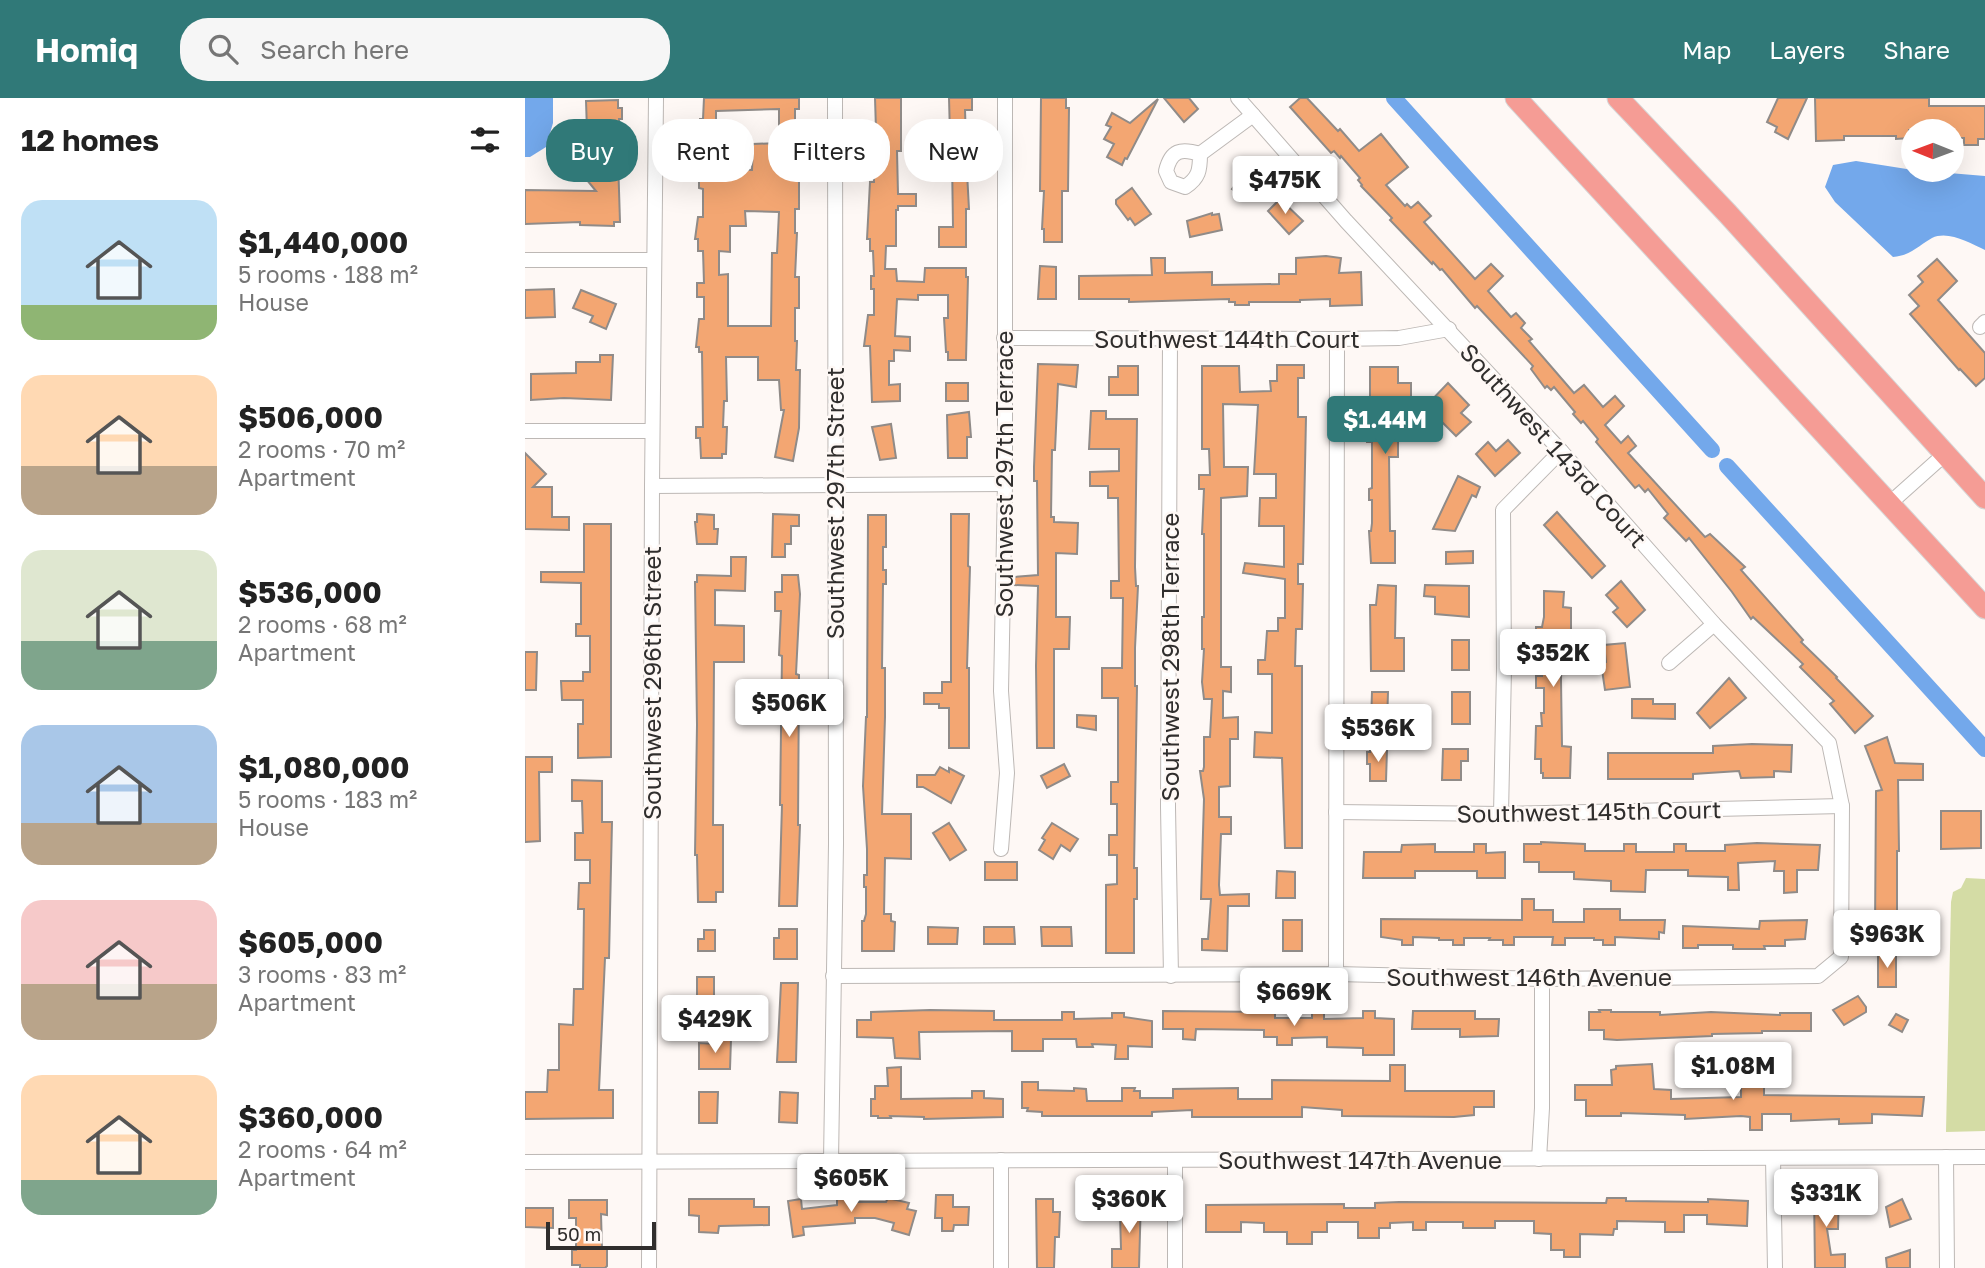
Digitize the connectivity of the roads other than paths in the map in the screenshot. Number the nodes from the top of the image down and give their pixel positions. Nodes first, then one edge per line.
1 (656, 98) edge
2 (835, 98) edge
3 (1005, 98) edge
4 (1238, 98) edge
5 (1516, 98) edge
6 (1618, 98) edge
7 (1253, 115) junction
8 (1200, 154) dead end
9 (525, 260) edge
10 (654, 260) junction
11 (1449, 329) junction
12 (1005, 338) junction
13 (1170, 338) junction
14 (1337, 339) junction
15 (525, 431) edge
16 (652, 431) junction
17 (1561, 451) junction
18 (1945, 454) junction
19 (1005, 484) junction
20 (834, 485) junction
21 (652, 486) junction
22 (1985, 498) edge
23 (1889, 504) junction
24 (1985, 608) edge
25 (1714, 624) junction
26 (1669, 663) dead end
27 (1842, 806) junction
28 (1336, 812) junction
29 (1501, 814) junction
30 (1001, 849) dead end
31 (1841, 957) joint
32 (1336, 974) junction
33 (833, 976) junction
34 (1171, 976) junction
35 (1542, 979) junction
36 (1946, 1157) junction
37 (1985, 1157) edge
38 (1539, 1158) junction
39 (1773, 1158) junction
40 (1000, 1160) junction
41 (1175, 1160) junction
42 (649, 1161) junction
43 (831, 1161) junction
44 (525, 1163) edge
45 (649, 1268) edge
46 (1001, 1268) edge
47 (1175, 1268) edge
48 (1775, 1268) edge
49 (1947, 1268) edge

1 - 10 street, Southwest 296th Street
2 - 20 street, Southwest 297th Street
3 - 12 street, Southwest 297th Terrace
4 - 7 street, Southwest 143rd Court
5 - 23 highway
6 - 18 highway
7 - 8 street
7 - 11 street, Southwest 143rd Court
9 - 10 street
10 - 16 street, Southwest 296th Street
11 - 14 street, Southwest 144th Court
11 - 17 street, Southwest 143rd Court
12 - 13 street, Southwest 144th Court
12 - 19 street, Southwest 297th Terrace
13 - 14 street, Southwest 144th Court
13 - 34 street, Southwest 298th Terrace
14 - 28 street
15 - 16 street
16 - 21 street, Southwest 296th Street
17 - 25 street, Southwest 143rd Court
17 - 29 street
18 - 22 highway
18 - 23 street
19 - 20 street
19 - 30 street, Southwest 297th Terrace
20 - 21 street
20 - 33 street, Southwest 297th Street
21 - 42 street, Southwest 296th Street
23 - 24 highway
25 - 26 street
25 - 27 street, Southwest 143rd Court
27 - 29 street, Southwest 145th Court
27 - 31 street, Southwest 143rd Court
28 - 29 street, Southwest 145th Court
28 - 32 street
31 - 35 street, Southwest 146th Avenue
32 - 34 street, Southwest 146th Avenue
32 - 35 street, Southwest 146th Avenue
33 - 34 street, Southwest 146th Avenue
33 - 43 street, Southwest 297th Street
35 - 38 street
36 - 37 street, Southwest 147th Avenue
36 - 39 street, Southwest 147th Avenue
36 - 49 street
38 - 39 street, Southwest 147th Avenue
38 - 41 street, Southwest 147th Avenue
39 - 48 street
40 - 41 street, Southwest 147th Avenue
40 - 43 street, Southwest 147th Avenue
40 - 46 street
41 - 47 street
42 - 43 street, Southwest 147th Avenue
42 - 44 street, Southwest 147th Avenue
42 - 45 street, Southwest 296th Street

